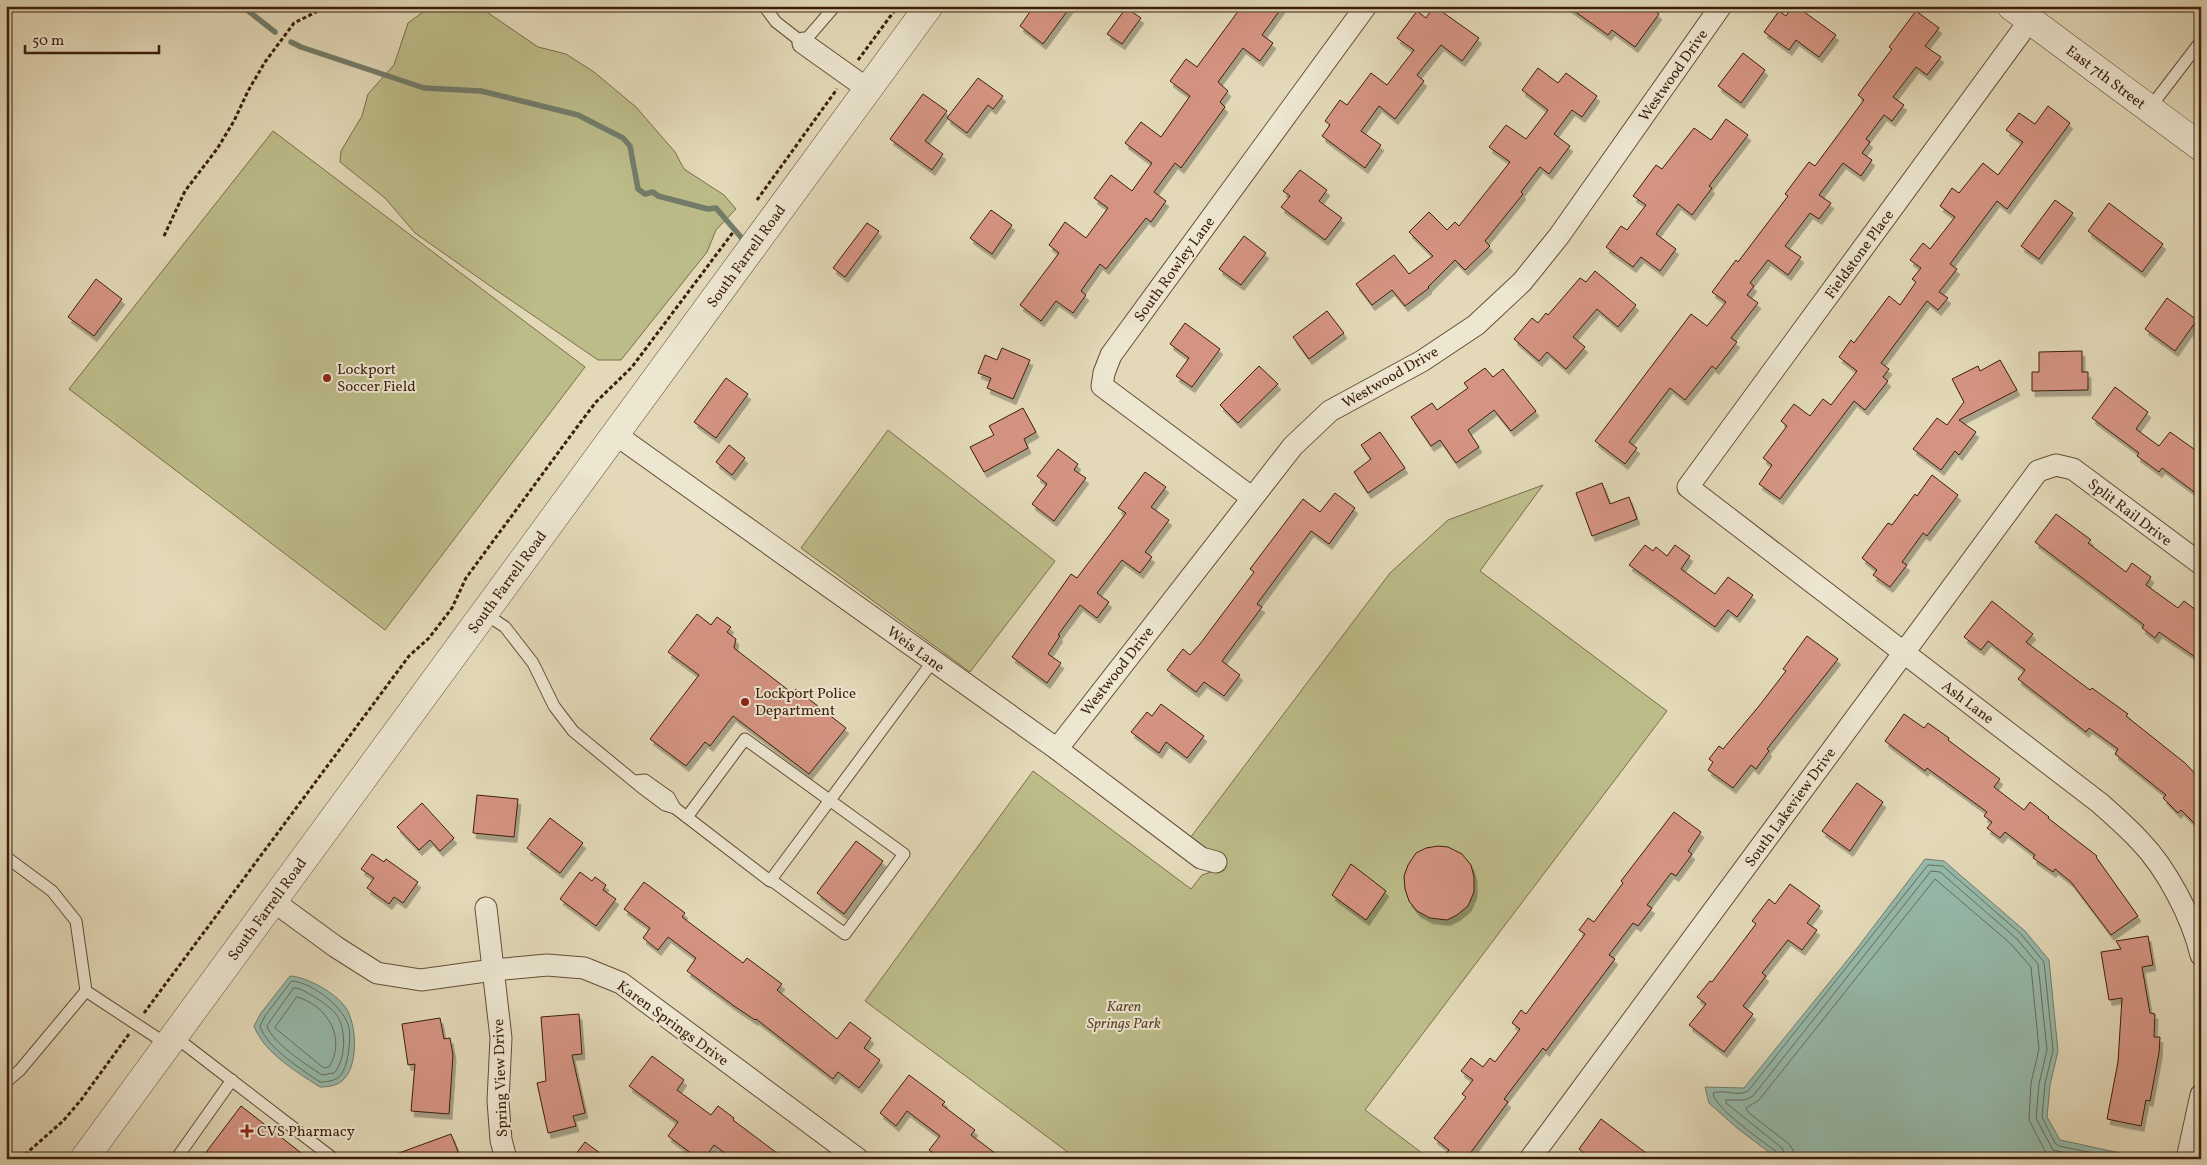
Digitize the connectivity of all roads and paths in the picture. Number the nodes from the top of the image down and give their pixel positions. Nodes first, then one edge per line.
1 (328, 6) edge
2 (764, 6) edge
3 (836, 6) edge
4 (898, 6) edge
5 (930, 6) edge
6 (1366, 6) edge
7 (1721, 6) edge
8 (2020, 13) edge
9 (2201, 41) edge
10 (804, 43) junction
11 (858, 82) junction
12 (2150, 109) junction
13 (2201, 147) edge
14 (755, 202) dead end
15 (738, 225) dead end
16 (164, 236) dead end
17 (615, 434) junction
18 (2056, 465) joint
19 (1688, 487) joint
20 (1251, 497) junction
21 (2201, 564) edge
22 (484, 613) junction
23 (1904, 653) junction
24 (933, 661) junction
25 (1057, 749) junction
26 (829, 801) junction
27 (687, 817) junction
28 (6, 857) edge
29 (1216, 862) dead end
30 (771, 880) junction
31 (273, 901) junction
32 (486, 908) dead end
33 (2201, 955) edge
34 (493, 970) junction
35 (86, 991) junction
36 (136, 1024) junction
37 (171, 1041) junction
38 (232, 1080) junction
39 (6, 1082) edge
40 (2201, 1095) edge
41 (2198, 1131) edge
42 (20, 1159) edge
43 (84, 1159) edge
44 (176, 1159) edge
45 (334, 1159) edge
46 (506, 1159) edge
47 (858, 1159) edge
48 (1530, 1159) edge
49 (2187, 1159) edge

1 - 16 path
2 - 10 lane
3 - 10 lane
4 - 11 path
5 - 11 street, South Farrell Road
6 - 20 street, South Rowley Lane
7 - 20 street, Westwood Drive
8 - 12 street, East 7th Street
8 - 19 street, Fieldstone Place
9 - 12 lane
10 - 11 street
11 - 14 path
11 - 17 street, South Farrell Road
12 - 13 street, East 7th Street
15 - 36 path
17 - 22 street, South Farrell Road
17 - 24 street, Weis Lane
18 - 21 street, Split Rail Drive
18 - 23 street, South Lakeview Drive
19 - 23 street, Ash Lane
20 - 25 street, Westwood Drive
22 - 27 lane
22 - 31 street, South Farrell Road
23 - 33 street, Ash Lane
23 - 48 street, South Lakeview Drive
24 - 25 street, Weis Lane
24 - 26 lane
25 - 29 street, Weis Lane
26 - 27 lane
26 - 30 lane
26 - 30 lane
27 - 30 lane
28 - 35 lane
31 - 34 street, Karen Springs Drive
31 - 37 street, South Farrell Road
32 - 34 street, Spring View Drive
34 - 46 street, Spring View Drive
34 - 47 street, Karen Springs Drive
35 - 36 lane
35 - 39 lane
36 - 37 lane
36 - 42 path
37 - 38 lane
37 - 43 street, South Farrell Road
38 - 44 lane
38 - 45 lane
40 - 41 street
41 - 49 street

